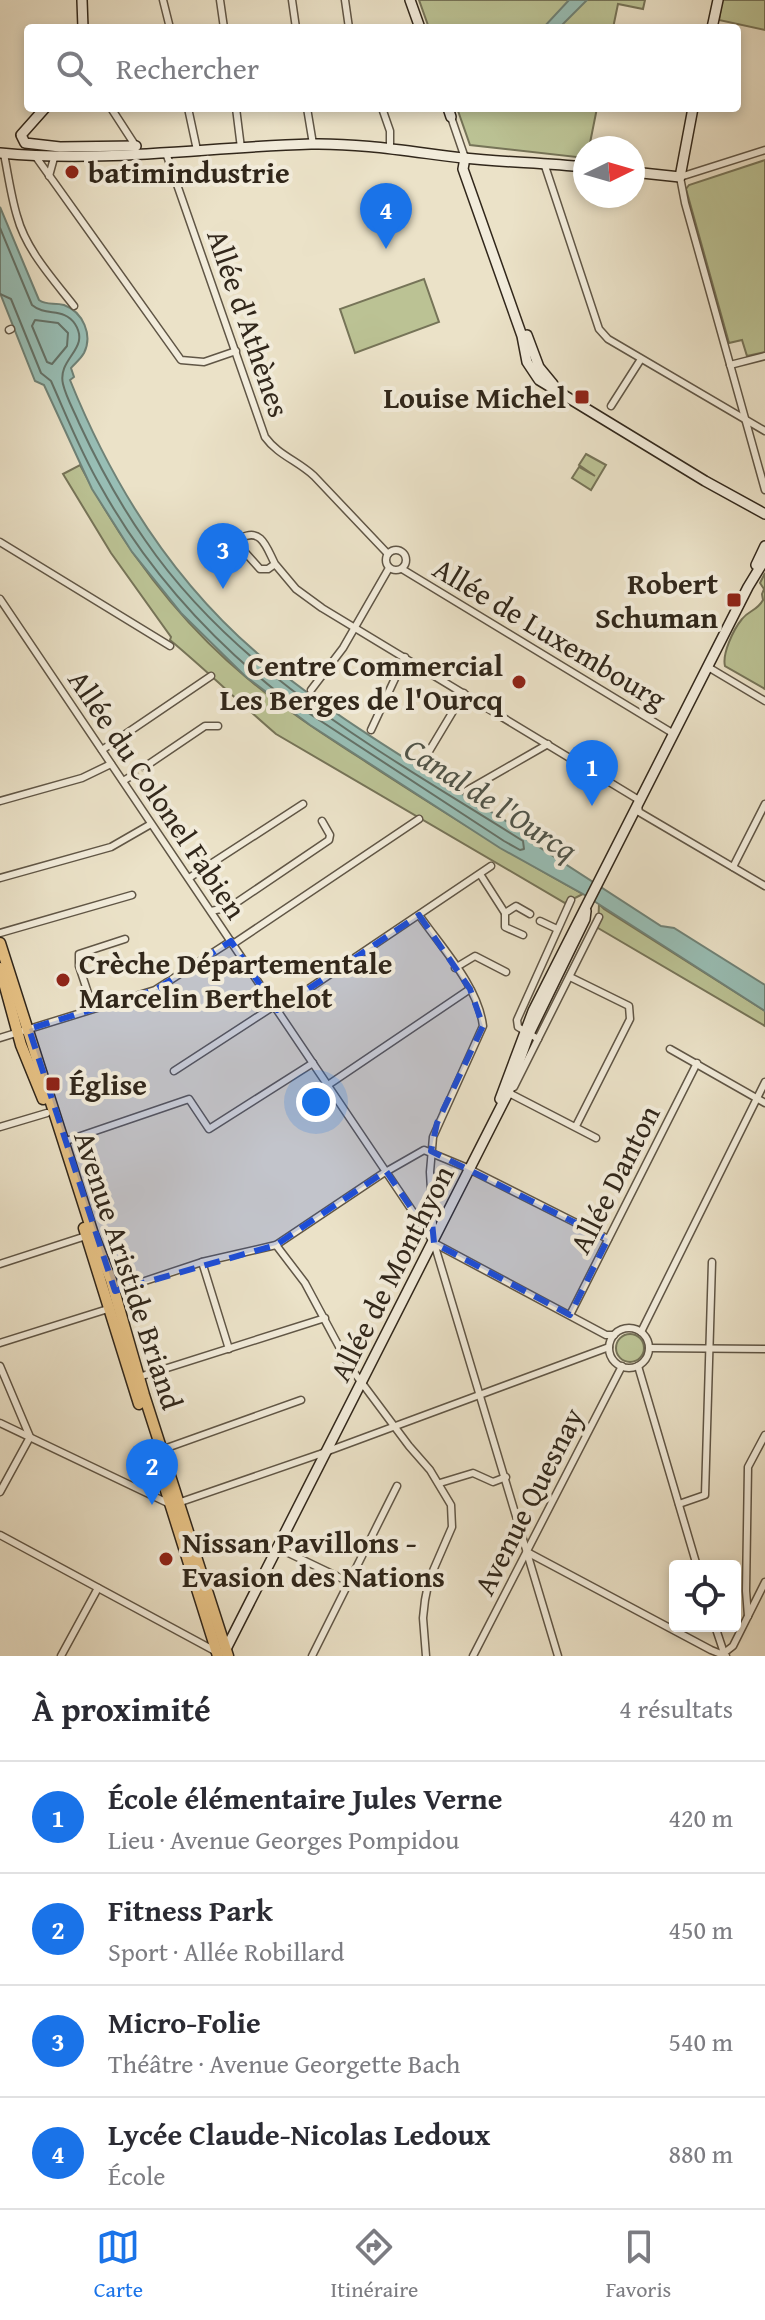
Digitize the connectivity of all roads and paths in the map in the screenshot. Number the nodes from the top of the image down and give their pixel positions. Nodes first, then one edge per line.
1 (82, 0) edge
2 (163, 0) edge
3 (220, 0) edge
4 (292, 0) edge
5 (345, 0) edge
6 (410, 0) edge
7 (712, 0) edge
8 (718, 0) edge
9 (83, 24) edge
10 (169, 24) edge
11 (223, 24) edge
12 (295, 24) edge
13 (348, 24) edge
14 (419, 24) edge
15 (709, 24) edge
16 (710, 24) edge
17 (41, 112) edge
18 (114, 112) edge
19 (189, 112) edge
20 (236, 112) edge
21 (308, 112) edge
22 (383, 112) edge
23 (450, 112) edge
24 (693, 112) edge
25 (313, 144) junction
26 (136, 146) junction
27 (241, 148) junction
28 (390, 148) junction
29 (197, 150) junction
30 (765, 150) edge
31 (166, 153) junction
32 (2, 154) edge
33 (685, 155) junction
34 (142, 156) junction
35 (36, 157) junction
36 (54, 158) junction
37 (465, 158) junction
38 (544, 163) junction
39 (573, 166) edge
40 (703, 170) junction
41 (645, 173) edge
42 (49, 176) junction
43 (680, 177) junction
44 (74, 306) dead end
45 (236, 351) junction
46 (765, 356) edge
47 (641, 359) junction
48 (730, 365) junction
49 (611, 406) dead end
50 (745, 419) junction
51 (765, 431) edge
52 (705, 481) junction
53 (720, 487) junction
54 (765, 490) edge
55 (742, 501) junction
56 (765, 514) edge
57 (0, 542) edge
58 (765, 546) edge
59 (388, 554) junction
60 (765, 559) edge
61 (275, 564) junction
62 (389, 568) junction
63 (402, 569) junction
64 (748, 587) junction
65 (0, 599) edge
66 (355, 627) junction
67 (170, 646) dead end
68 (405, 657) junction
69 (708, 667) junction
70 (211, 676) dead end
71 (311, 690) dead end
72 (464, 693) junction
73 (765, 701) edge
74 (218, 726) dead end
75 (371, 730) dead end
76 (674, 734) junction
77 (548, 744) junction
78 (102, 750) junction
79 (422, 763) dead end
80 (111, 764) junction
81 (146, 766) tunnel mouth
82 (133, 775) tunnel mouth
83 (653, 777) junction
84 (123, 781) junction
85 (645, 788) junction
86 (466, 791) dead end
87 (639, 800) junction
88 (0, 801) edge
89 (303, 804) dead end
90 (765, 804) edge
91 (639, 812) junction
92 (419, 819) dead end
93 (322, 821) dead end
94 (151, 824) junction
95 (491, 866) dead end
96 (733, 867) junction
97 (480, 874) junction
98 (604, 875) junction
99 (0, 878) edge
100 (189, 878) junction
101 (765, 886) edge
102 (132, 895) dead end
103 (571, 900) dead end
104 (211, 911) junction
105 (505, 913) junction
106 (530, 914) dead end
107 (419, 915) junction
108 (599, 917) dead end
109 (540, 921) dead end
110 (557, 929) junction
111 (0, 933) edge
112 (523, 935) dead end
113 (125, 939) dead end
114 (232, 942) junction
115 (0, 943) edge
116 (0, 968) edge
117 (455, 968) junction
118 (506, 972) dead end
119 (570, 977) junction
120 (470, 989) junction
121 (93, 1008) junction
122 (276, 1008) junction
123 (23, 1030) junction
124 (530, 1034) junction
125 (0, 1038) edge
126 (670, 1049) dead end
127 (313, 1063) junction
128 (697, 1063) junction
129 (174, 1071) dead end
130 (765, 1082) edge
131 (328, 1085) junction
132 (505, 1091) junction
133 (757, 1098) junction
134 (765, 1103) edge
135 (47, 1113) junction
136 (576, 1126) junction
137 (0, 1127) edge
138 (596, 1138) dead end
139 (63, 1142) junction
140 (431, 1151) junction
141 (470, 1170) junction
142 (386, 1172) junction
143 (432, 1219) junction
144 (422, 1224) junction
145 (86, 1236) junction
146 (608, 1239) junction
147 (434, 1243) junction
148 (276, 1245) junction
149 (202, 1262) junction
150 (712, 1262) dead end
151 (0, 1264) edge
152 (115, 1291) junction
153 (114, 1309) junction
154 (570, 1315) junction
155 (325, 1318) junction
156 (641, 1332) junction
157 (614, 1335) junction
158 (0, 1343) edge
159 (609, 1347) junction
160 (649, 1348) junction
161 (710, 1348) junction
162 (229, 1349) junction
163 (765, 1349) edge
164 (0, 1366) edge
165 (622, 1366) junction
166 (638, 1366) junction
167 (139, 1377) junction
168 (362, 1383) junction
169 (480, 1395) junction
170 (301, 1400) dead end
171 (0, 1423) edge
172 (395, 1426) junction
173 (765, 1435) edge
174 (30, 1437) junction
175 (161, 1450) junction
176 (329, 1450) junction
177 (506, 1477) junction
178 (440, 1483) junction
179 (397, 1486) dead end
180 (0, 1492) edge
181 (175, 1504) junction
182 (679, 1504) junction
183 (1, 1538) edge
184 (278, 1548) junction
185 (527, 1552) junction
186 (695, 1560) edge
187 (349, 1582) junction
188 (765, 1582) edge
189 (98, 1588) junction
190 (748, 1616) junction
191 (717, 1632) edge
192 (223, 1655) edge
193 (725, 1655) edge
194 (61, 1656) edge
195 (312, 1656) edge
196 (426, 1656) edge
197 (473, 1656) edge
198 (558, 1656) edge

1 - 9 street
2 - 10 street
3 - 11 street
4 - 12 street
5 - 13 street
6 - 14 street
7 - 15 street
8 - 16 street
17 - 26 street
18 - 26 street
19 - 29 street
20 - 27 street
21 - 25 street
22 - 28 street
23 - 37 street
24 - 33 street
25 - 27 street
25 - 28 street
26 - 34 street
27 - 29 street
28 - 37 street
29 - 31 street
30 - 40 street
31 - 34 street
31 - 45 street, Allée d'Athènes
32 - 35 street
32 - 44 street
33 - 40 street
33 - 43 street
34 - 36 street
35 - 36 street
35 - 42 street
36 - 42 street
37 - 38 street
37 - 52 street
37 - 53 street
38 - 39 street
38 - 47 street
40 - 43 street
41 - 43 street
42 - 45 street
43 - 48 street
45 - 59 street, Allée d'Athènes
46 - 48 street
47 - 49 street
47 - 50 street
48 - 50 street
50 - 51 street
50 - 54 street
52 - 53 street
52 - 55 street
53 - 55 street
55 - 56 street
57 - 67 street
58 - 64 street
59 - 62 street
59 - 63 street
60 - 64 street
61 - 61 street
61 - 66 street
62 - 63 street
62 - 66 street
63 - 76 street, Allée de Luxembourg
64 - 69 street
65 - 78 street, Allée du Colonel Fabien
66 - 68 street
66 - 71 street
68 - 72 street
68 - 75 street
69 - 73 street
69 - 76 street
70 - 78 street
72 - 77 street
72 - 79 street
74 - 81 street
76 - 83 street
77 - 86 street
77 - 87 street
78 - 80 street, Allée du Colonel Fabien
80 - 84 street, Allée du Colonel Fabien
80 - 88 street
82 - 84 street
83 - 85 street
83 - 91 street
84 - 94 street, Allée du Colonel Fabien
85 - 87 street
85 - 91 street
87 - 98 street
89 - 100 street
90 - 96 street
91 - 96 street
91 - 98 street
92 - 114 street
93 - 104 street
94 - 99 street
94 - 100 street, Allée du Colonel Fabien
95 - 97 street
96 - 101 street
97 - 105 street
97 - 107 street
98 - 124 street, Allée de Monthyon
100 - 104 street, Allée du Colonel Fabien
102 - 111 street
103 - 110 street, Allée de Monthyon
104 - 114 street, Allée du Colonel Fabien
105 - 106 street
105 - 112 street
107 - 117 street
107 - 122 street
108 - 119 street, Allée de Monthyon
109 - 110 street
110 - 124 street, Allée de Monthyon
113 - 121 street
114 - 121 street
114 - 122 street, Allée du Colonel Fabien
115 - 123 main road, Avenue Aristide Briand
116 - 123 main road, Avenue Aristide Briand
117 - 118 street
117 - 120 street
119 - 124 street, Allée de Monthyon
119 - 136 street
120 - 131 street
120 - 140 street
121 - 123 street
122 - 127 street, Allée du Colonel Fabien
122 - 129 street
123 - 125 street
123 - 135 main road, Avenue Aristide Briand
123 - 139 main road, Avenue Aristide Briand
124 - 132 street, Allée de Monthyon
126 - 128 street
127 - 131 street, Allée du Colonel Fabien
127 - 139 street
128 - 133 street
128 - 146 street, Allée Danton
130 - 133 street
131 - 142 street, Allée du Colonel Fabien
132 - 136 street
132 - 141 street, Allée de Monthyon
133 - 134 street
133 - 156 street
135 - 137 street
135 - 145 main road, Avenue Aristide Briand
136 - 138 street
139 - 152 main road, Avenue Aristide Briand
140 - 141 street
140 - 142 street
140 - 143 street
141 - 146 street
141 - 147 street, Allée de Monthyon
142 - 144 street, Allée du Colonel Fabien
142 - 148 street
143 - 144 street
143 - 147 street
144 - 147 street, Allée du Colonel Fabien
145 - 151 street
145 - 153 main road, Avenue Aristide Briand
146 - 154 street, Allée Danton
147 - 154 street, Allée du Colonel Fabien
147 - 168 street, Allée de Monthyon
147 - 169 street
148 - 149 street
148 - 155 street
149 - 152 street
149 - 162 street
150 - 161 street
152 - 153 main road, Avenue Aristide Briand
153 - 158 street
153 - 167 main road, Avenue Aristide Briand
153 - 181 main road, Avenue Aristide Briand
154 - 157 street, Allée du Colonel Fabien
155 - 162 street
155 - 168 street
156 - 157 street
156 - 160 street
157 - 159 street
159 - 165 street
159 - 169 street
160 - 161 street
160 - 166 street
161 - 163 street
161 - 182 street
162 - 167 street
164 - 174 street
165 - 166 street
165 - 185 street, Avenue Quesnay
166 - 182 street
167 - 175 main road, Avenue Aristide Briand
168 - 172 street
168 - 176 street, Allée de Monthyon
169 - 172 street
169 - 177 street
170 - 175 street
171 - 174 street
172 - 176 street
172 - 178 street
173 - 190 street
174 - 180 street
174 - 181 street
175 - 181 main road, Avenue Aristide Briand
176 - 181 street
176 - 184 street, Allée de Monthyon
177 - 178 street
177 - 185 street
178 - 196 street
179 - 187 street
181 - 192 main road, Avenue Aristide Briand
182 - 186 street
183 - 189 street
184 - 187 street
184 - 192 street, Allée de Monthyon
185 - 193 street
185 - 197 street, Avenue Quesnay
185 - 198 street
187 - 195 street
188 - 190 street
189 - 192 street
189 - 194 street
190 - 193 street
191 - 193 street

